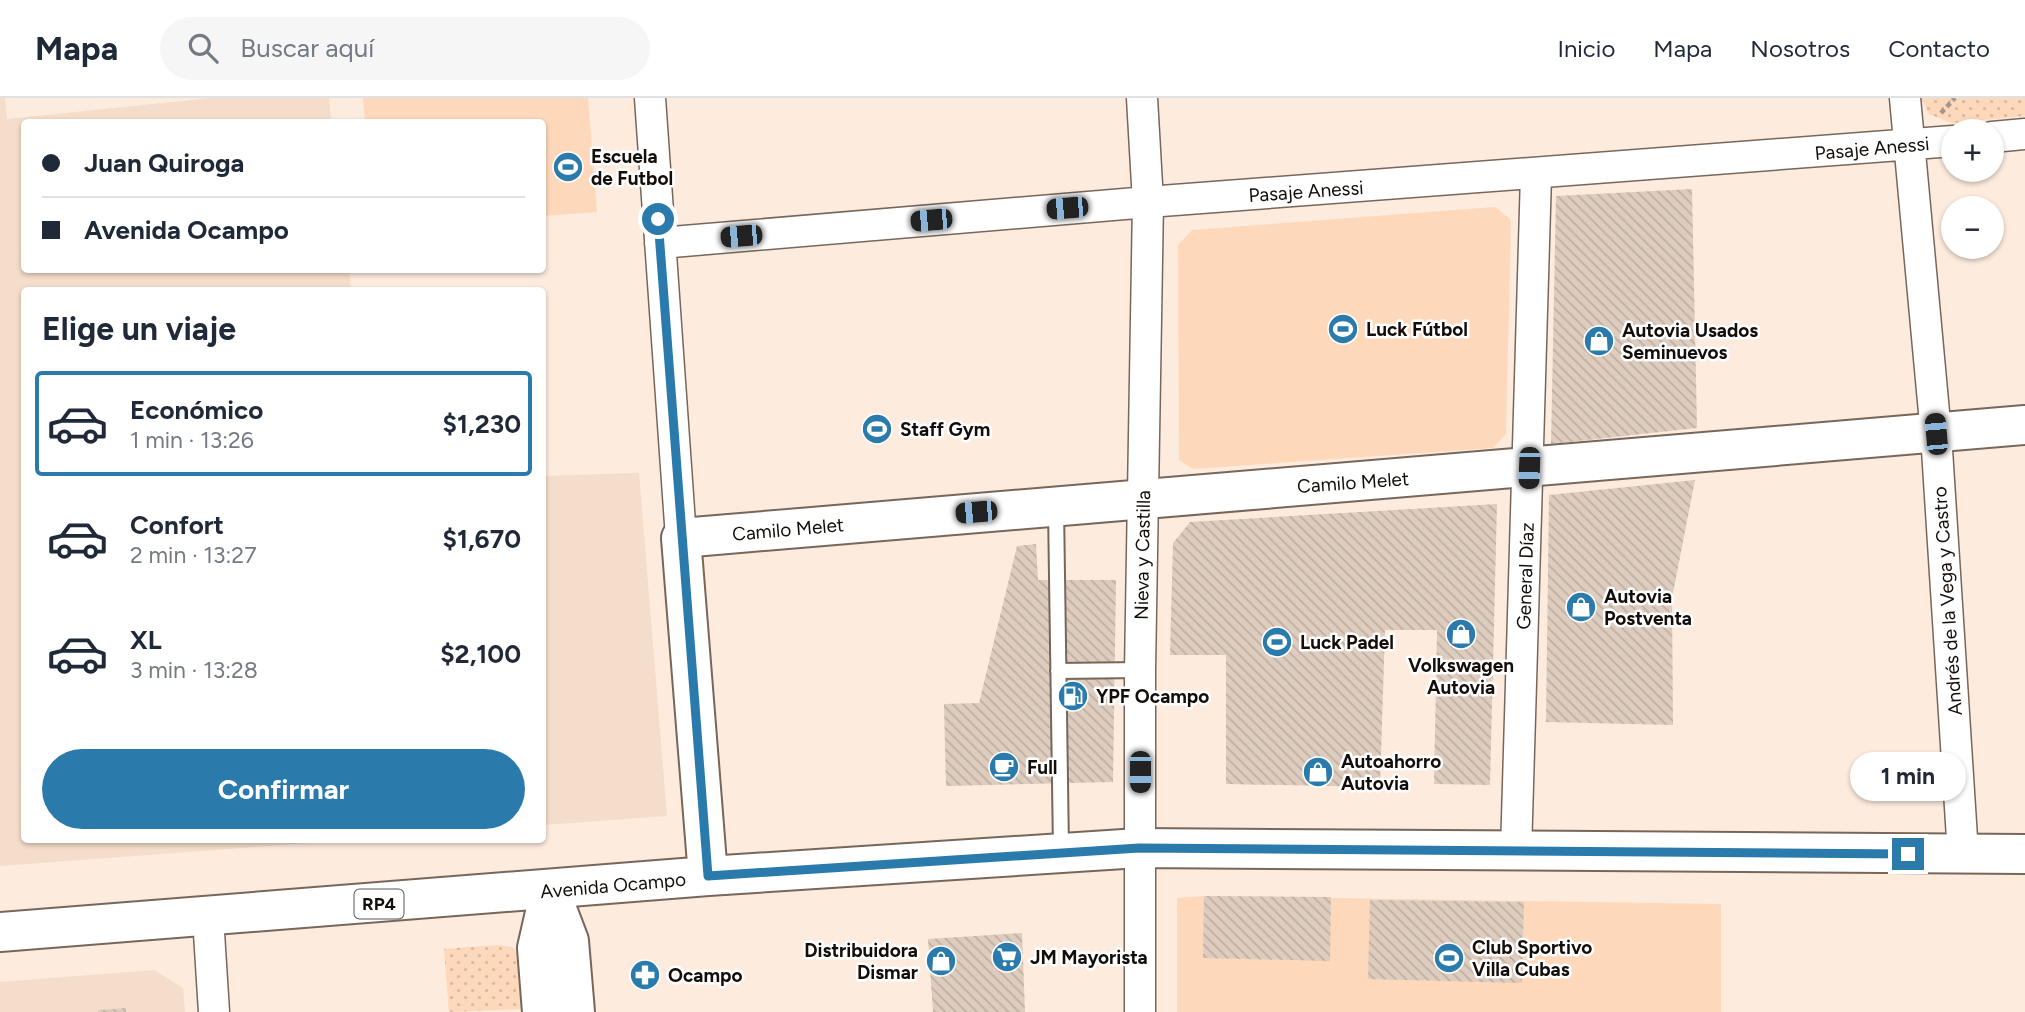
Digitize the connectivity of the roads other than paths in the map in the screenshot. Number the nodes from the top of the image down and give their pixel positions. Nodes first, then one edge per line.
1 (650, 98) edge
2 (1142, 98) edge
3 (1905, 98) edge
4 (2025, 134) edge
5 (2004, 136) edge
6 (1941, 142) edge
7 (1909, 146) junction
8 (1536, 175) junction
9 (1148, 202) junction
10 (660, 243) junction
11 (2025, 425) edge
12 (1936, 434) junction
13 (1529, 468) junction
14 (1143, 498) junction
15 (1056, 505) junction
16 (681, 538) junction
17 (1140, 670) junction
18 (1058, 671) junction
19 (1139, 848) junction
20 (1516, 852) junction
21 (1061, 853) junction
22 (1963, 854) junction
23 (2025, 854) edge
24 (708, 876) junction
25 (550, 891) junction
26 (208, 917) junction
27 (0, 932) edge
28 (214, 1012) edge
29 (542, 1012) edge
30 (575, 1012) edge
31 (1140, 1012) edge

1 - 10 street
2 - 9 street, Nieva y Castilla
3 - 7 street, Andrés de la Vega y Castro
4 - 5 street
6 - 7 street, Pasaje Anessi
7 - 8 street, Pasaje Anessi
7 - 12 street, Andrés de la Vega y Castro
8 - 9 street, Pasaje Anessi
8 - 13 street, General Díaz
9 - 10 street, Pasaje Anessi
9 - 14 street, Nieva y Castilla
10 - 16 street
11 - 12 main road, Camilo Melet
12 - 13 main road, Camilo Melet
12 - 22 street, Andrés de la Vega y Castro
13 - 14 main road, Camilo Melet
13 - 20 street, General Díaz
14 - 15 main road, Camilo Melet
14 - 17 street, Nieva y Castilla
15 - 16 main road, Camilo Melet
15 - 18 lane
16 - 24 main road
17 - 18 lane
17 - 19 street, Nieva y Castilla
18 - 21 lane
19 - 20 main road, Avenida Ocampo / RP4
19 - 21 main road, Avenida Ocampo / RP4
19 - 31 street, Nieva y Castilla
20 - 22 main road, Avenida Ocampo / RP4
21 - 24 main road, Avenida Ocampo / RP4
22 - 23 main road, Avenida Ocampo / RP4
24 - 25 main road, Avenida Ocampo / RP4
25 - 26 main road, Avenida Ocampo / RP4
25 - 29 main road
25 - 30 main road
26 - 27 main road, Avenida Ocampo / RP4
26 - 28 street

